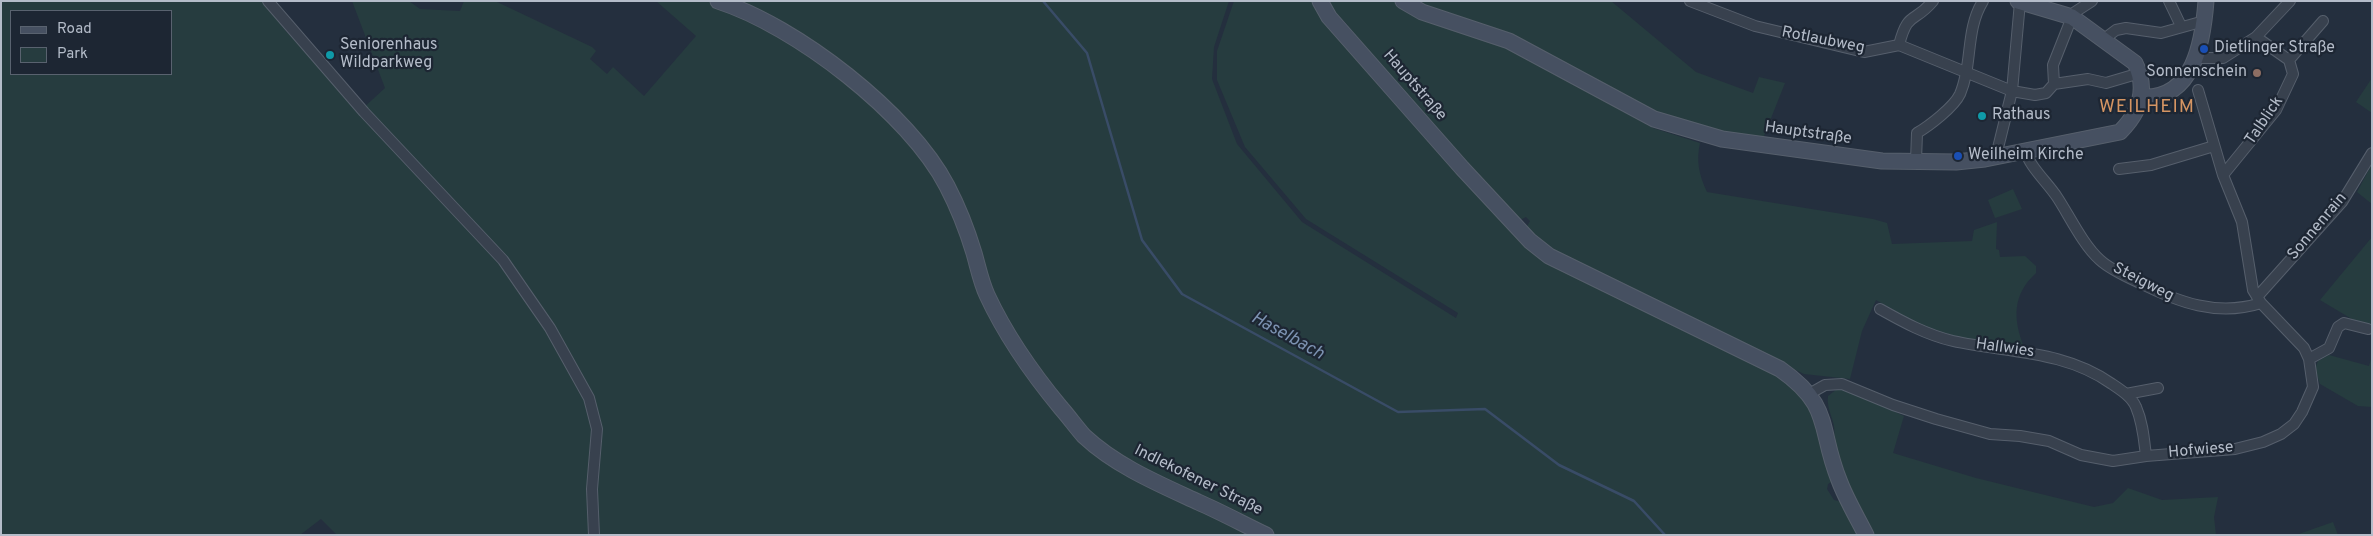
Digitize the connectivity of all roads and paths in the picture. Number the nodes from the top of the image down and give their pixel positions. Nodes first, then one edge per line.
1 (268, 1) edge
2 (718, 1) edge
3 (1320, 1) edge
4 (1403, 1) edge
5 (1690, 1) edge
6 (1932, 1) edge
7 (1983, 1) edge
8 (2092, 1) edge
9 (2169, 1) edge
10 (2206, 1) edge
11 (2290, 1) edge
12 (2019, 2) edge
13 (2072, 17) junction
14 (2323, 21) dead end
15 (2205, 24) junction
16 (2181, 26) junction
17 (2256, 37) junction
18 (2104, 39) junction
19 (1899, 45) junction
20 (2198, 58) junction
21 (2289, 60) junction
22 (1966, 72) junction
23 (2140, 73) junction
24 (2054, 84) junction
25 (2198, 90) dead end
26 (2012, 91) junction
27 (2142, 97) junction
28 (2214, 146) junction
29 (2025, 150) junction
30 (2372, 153) edge
31 (1996, 156) junction
32 (1916, 161) junction
33 (2119, 169) dead end
34 (2223, 175) junction
35 (2259, 300) junction
36 (1880, 309) dead end
37 (2368, 329) dead end
38 (2309, 358) junction
39 (2158, 388) dead end
40 (1809, 394) junction
41 (2126, 394) junction
42 (2146, 456) junction
43 (594, 535) edge
44 (1266, 535) edge
45 (1866, 535) edge

1 - 43 street
2 - 44 street, Indlekofener Straße
3 - 40 street, Hauptstraße
4 - 32 street, Hauptstraße
5 - 19 street, Rotlaubweg
6 - 19 street
7 - 22 street
8 - 13 street
9 - 16 street
10 - 15 street
11 - 17 street
12 - 13 street
12 - 26 street
13 - 18 street
13 - 24 street
14 - 21 street
15 - 16 street
15 - 20 street
16 - 18 street
17 - 20 street
17 - 21 street
18 - 23 street
19 - 22 street
20 - 27 street
21 - 34 street, Talblick
22 - 26 street
22 - 32 street
23 - 24 street
23 - 27 street
24 - 26 street
25 - 28 street
26 - 31 street
27 - 29 street, Hauptstraße
28 - 33 street
28 - 34 street
29 - 31 street, Hauptstraße
29 - 35 street, Steigweg
30 - 35 street, Sonnenrain
31 - 32 street, Hauptstraße
34 - 35 street
35 - 38 street, Hofwiese
36 - 41 street, Hallwies
37 - 38 street
38 - 42 street, Hofwiese
39 - 41 street
40 - 42 street, Hofwiese
40 - 45 street, Hauptstraße
41 - 42 street, Hallwies

